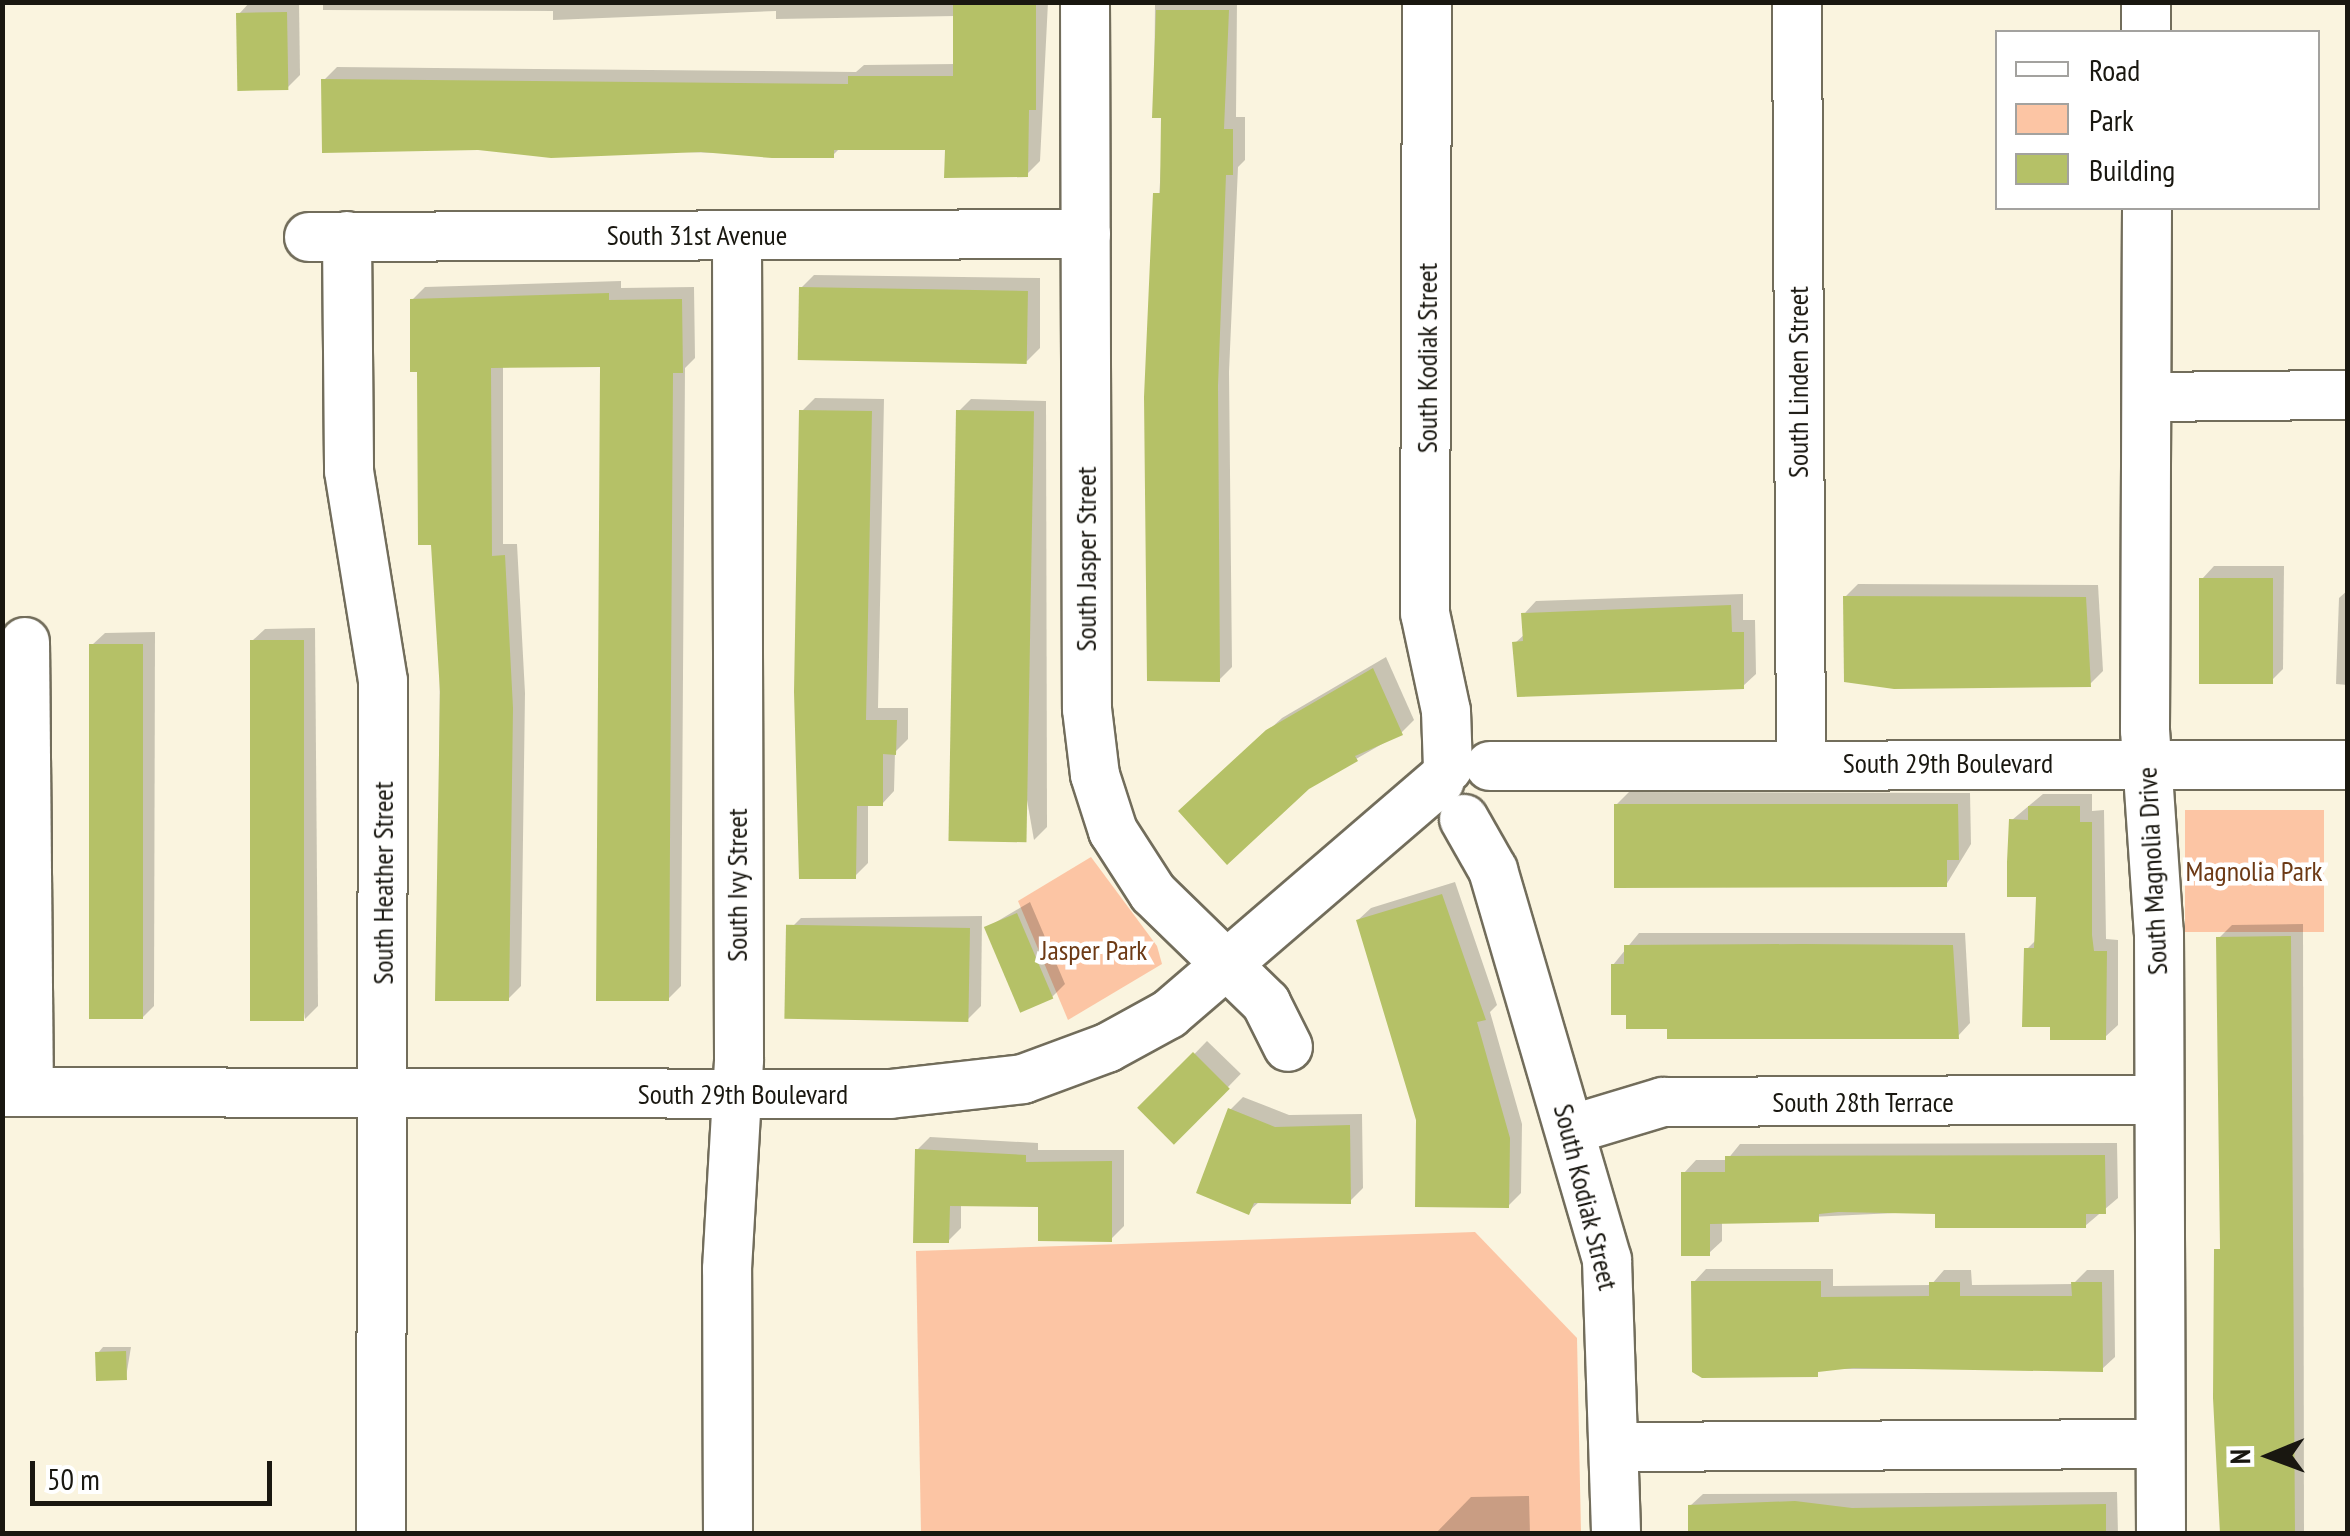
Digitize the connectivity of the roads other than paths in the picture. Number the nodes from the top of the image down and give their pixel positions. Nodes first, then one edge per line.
1 (1086, 2) edge
2 (1428, 2) edge
3 (1797, 2) edge
4 (2146, 2) edge
5 (2146, 30) edge
6 (2146, 210) edge
7 (1086, 234) junction
8 (737, 235) junction
9 (328, 237) joint
10 (2348, 395) edge
11 (2147, 397) junction
12 (18, 668) edge
13 (1801, 762) junction
14 (2146, 764) junction
15 (2348, 764) edge
16 (1472, 790) junction
17 (1228, 969) junction
18 (1288, 1047) dead end
19 (16, 1091) edge
20 (738, 1094) junction
21 (382, 1095) junction
22 (2158, 1099) junction
23 (1573, 1129) junction
24 (2159, 1444) junction
25 (1616, 1447) junction
26 (381, 1534) edge
27 (728, 1534) edge
28 (1616, 1534) edge
29 (2161, 1534) edge

1 - 7 street, South Jasper Street
2 - 16 street, South Kodiak Street
3 - 13 street, South Linden Street
4 - 5 street
6 - 11 street, South Magnolia Drive
7 - 8 street, South 31st Avenue
7 - 17 street, South Jasper Street
8 - 9 street, South 31st Avenue
8 - 20 street, South Ivy Street
9 - 21 street, South Heather Street
10 - 11 street
11 - 14 street, South Magnolia Drive
12 - 19 street
13 - 14 street, South 29th Boulevard
13 - 16 street, South 29th Boulevard
14 - 15 street, South 29th Boulevard
14 - 22 street, South Magnolia Drive
16 - 17 street, South 29th Boulevard
16 - 23 street, South Kodiak Street
17 - 18 street, South Jasper Street
17 - 20 street, South 29th Boulevard
19 - 21 street, South 29th Boulevard
20 - 21 street, South 29th Boulevard
20 - 27 street, South Ivy Street
21 - 26 street, South Heather Street
22 - 23 street, South 28th Terrace
22 - 24 street, South Magnolia Drive
23 - 25 street, South Kodiak Street
24 - 25 street
24 - 29 street, South Magnolia Drive
25 - 28 street, South Kodiak Street

